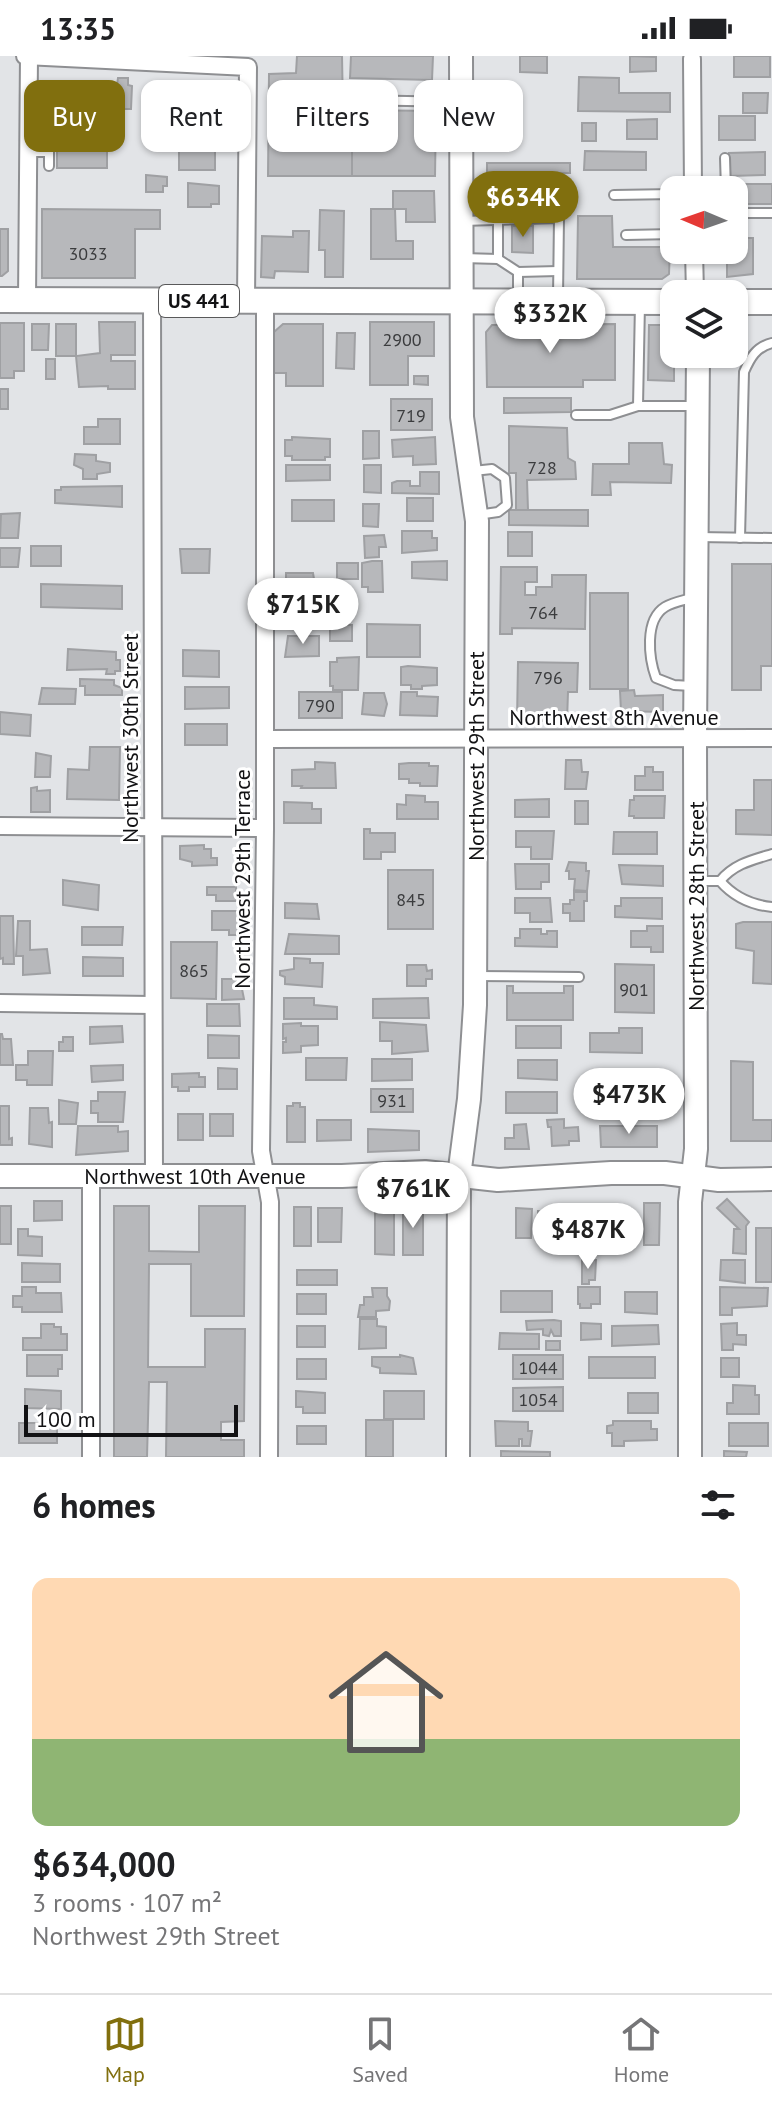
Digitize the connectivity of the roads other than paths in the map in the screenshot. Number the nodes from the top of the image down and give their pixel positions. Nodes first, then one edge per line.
1 (27, 56) edge
2 (461, 56) edge
3 (692, 59) dead end
4 (27, 80) edge
5 (461, 80) edge
6 (28, 152) edge
7 (49, 152) edge
8 (461, 152) edge
9 (725, 158) dead end
10 (49, 166) dead end
11 (693, 176) edge
12 (726, 176) edge
13 (552, 194) dead end
14 (660, 194) edge
15 (614, 195) dead end
16 (461, 197) junction
17 (748, 213) edge
18 (772, 213) edge
19 (498, 220) junction
20 (462, 221) junction
21 (660, 234) edge
22 (626, 235) dead end
23 (461, 258) junction
24 (498, 259) junction
25 (558, 271) junction
26 (518, 272) junction
27 (0, 300) edge
28 (27, 300) junction
29 (152, 300) junction
30 (255, 301) junction
31 (461, 301) junction
32 (518, 302) junction
33 (558, 302) junction
34 (640, 302) junction
35 (660, 302) edge
36 (748, 302) edge
37 (772, 302) edge
38 (772, 343) edge
39 (698, 368) edge
40 (638, 406) junction
41 (697, 406) junction
42 (576, 415) dead end
43 (470, 471) junction
44 (476, 515) junction
45 (696, 537) junction
46 (740, 538) junction
47 (772, 538) edge
48 (696, 597) junction
49 (695, 686) junction
50 (772, 738) edge
51 (265, 739) junction
52 (476, 739) junction
53 (695, 739) junction
54 (0, 826) edge
55 (152, 828) junction
56 (265, 828) junction
57 (772, 854) edge
58 (696, 881) junction
59 (720, 881) junction
60 (772, 907) edge
61 (475, 976) junction
62 (579, 977) dead end
63 (0, 1003) edge
64 (152, 1005) junction
65 (0, 1176) edge
66 (91, 1176) junction
67 (154, 1176) junction
68 (265, 1176) junction
69 (459, 1176) junction
70 (693, 1177) junction
71 (772, 1179) edge
72 (91, 1457) edge
73 (269, 1457) edge
74 (458, 1457) edge
75 (690, 1457) edge

1 - 4 street
1 - 30 street
2 - 5 street, Northwest 29th Street
3 - 11 street
6 - 28 street
7 - 10 lane
8 - 16 street, Northwest 29th Street
9 - 12 lane
13 - 16 lane
14 - 15 lane
16 - 20 street, Northwest 29th Street
17 - 18 lane
19 - 20 lane
19 - 24 lane
19 - 25 lane
20 - 23 street, Northwest 29th Street
21 - 22 lane
23 - 24 lane
23 - 31 street, Northwest 29th Street
24 - 26 lane
25 - 26 lane
25 - 33 lane
26 - 32 lane
27 - 28 main road, US 441
28 - 29 main road, US 441
29 - 30 main road, US 441
29 - 55 street, Northwest 30th Street
30 - 31 main road, US 441
30 - 51 street, Northwest 29th Terrace
31 - 32 main road, US 441
31 - 43 street, Northwest 29th Street
32 - 33 main road, US 441
33 - 34 main road, US 441
34 - 35 main road, US 441
34 - 40 lane
36 - 37 main road
38 - 46 lane
39 - 41 street, Northwest 28th Street
40 - 41 lane
40 - 42 lane
41 - 45 street, Northwest 28th Street
43 - 44 street, Northwest 29th Street
43 - 44 lane
44 - 52 street, Northwest 29th Street
45 - 46 lane
45 - 48 street, Northwest 28th Street
46 - 47 lane
48 - 49 street, Northwest 28th Street
48 - 49 lane
49 - 53 street, Northwest 28th Street
50 - 53 street, Northwest 8th Avenue
51 - 52 street, Northwest 8th Avenue
51 - 56 street, Northwest 29th Terrace
52 - 53 street, Northwest 8th Avenue
52 - 61 street, Northwest 29th Street
53 - 58 street, Northwest 28th Street
54 - 55 street
55 - 56 street
55 - 64 street, Northwest 30th Street
56 - 68 street, Northwest 29th Terrace
57 - 59 lane
58 - 59 lane
58 - 70 street, Northwest 28th Street
59 - 60 lane
61 - 62 lane
61 - 69 street, Northwest 29th Street
63 - 64 street
64 - 67 street, Northwest 30th Street
65 - 66 street, Northwest 10th Avenue
66 - 67 street, Northwest 10th Avenue
66 - 72 street
67 - 68 street, Northwest 10th Avenue
68 - 69 street, Northwest 10th Avenue
68 - 73 street, Northwest 29th Terrace
69 - 70 street, Northwest 10th Avenue
69 - 74 street, Northwest 29th Street
70 - 71 street, Northwest 10th Avenue
70 - 75 street, Northwest 28th Street

